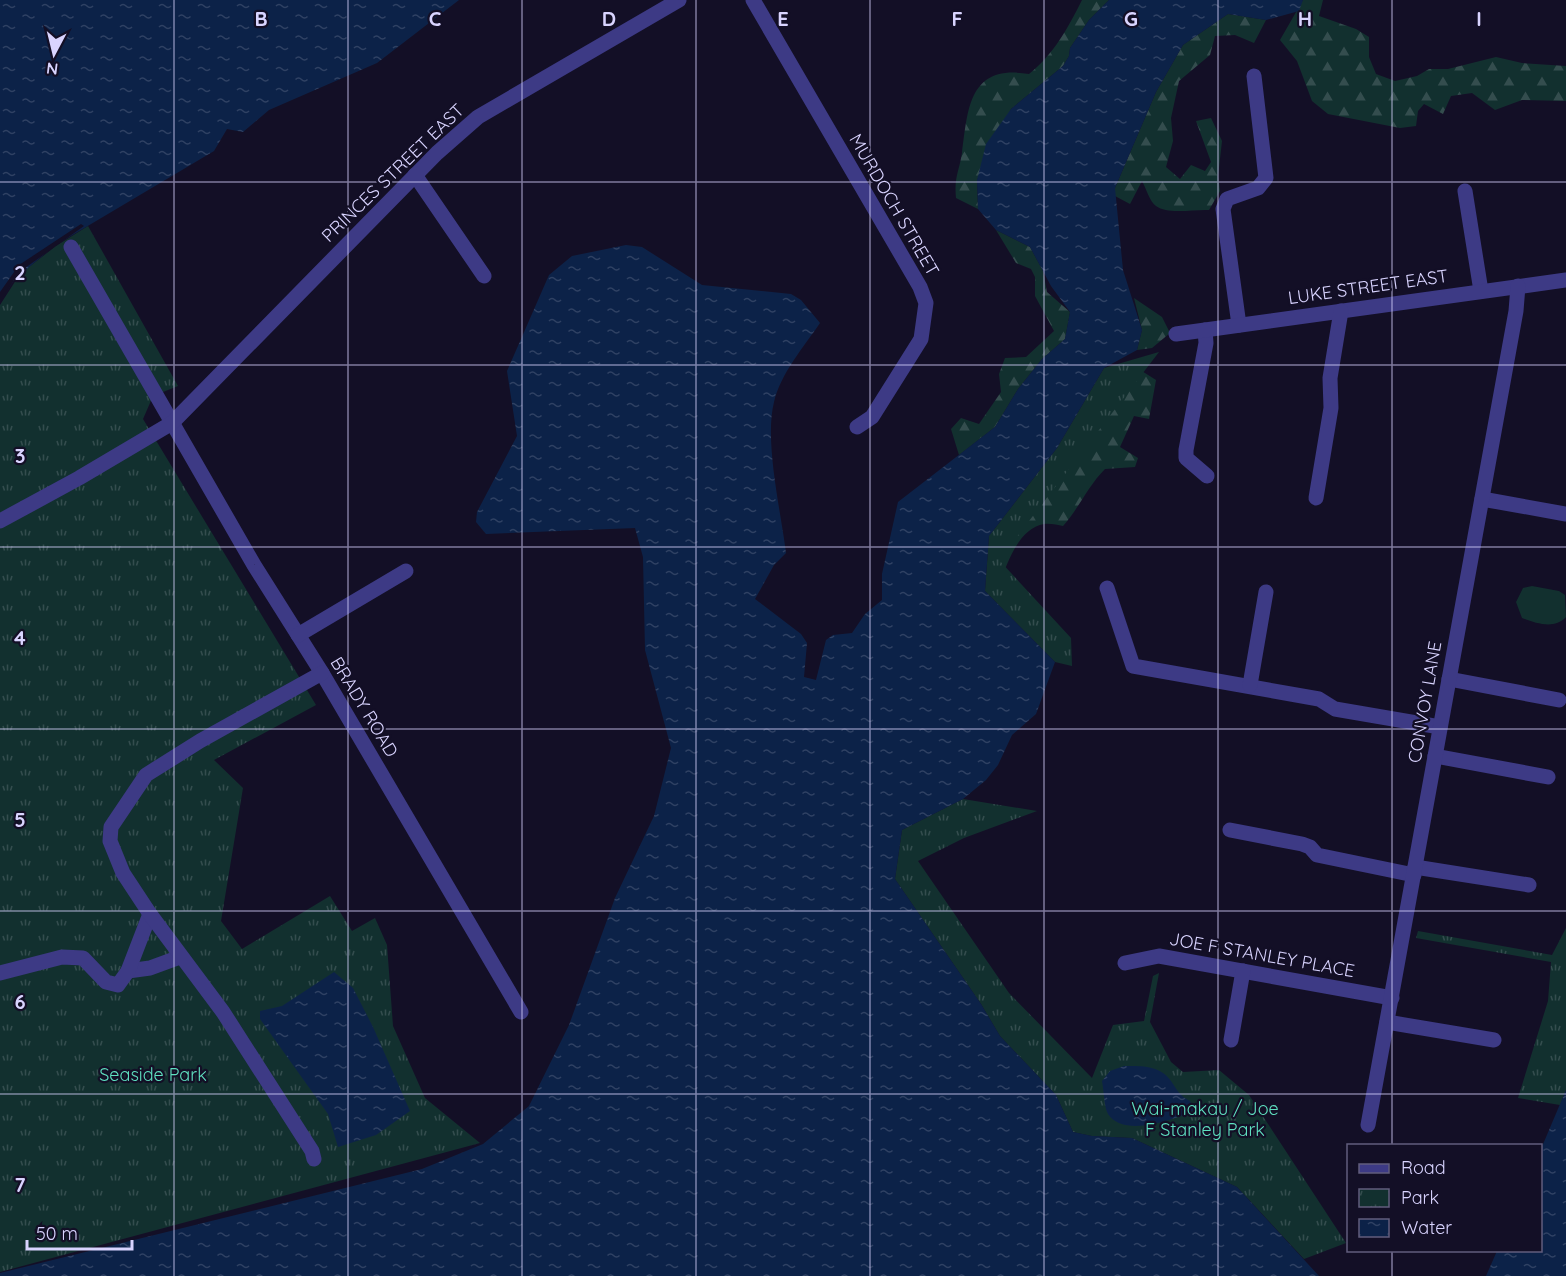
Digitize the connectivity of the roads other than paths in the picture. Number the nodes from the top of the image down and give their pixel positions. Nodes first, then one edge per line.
1 (679, 0) edge
2 (753, 0) edge
3 (1254, 76) dead end
4 (415, 175) junction
5 (1465, 191) dead end
6 (71, 247) dead end
7 (484, 276) dead end
8 (1566, 280) edge
9 (1518, 286) junction
10 (1481, 291) junction
11 (1341, 311) junction
12 (1239, 325) junction
13 (1205, 330) junction
14 (1176, 334) dead end
15 (172, 423) junction
16 (857, 427) dead end
17 (1207, 476) dead end
18 (1316, 498) dead end
19 (1482, 499) junction
20 (1566, 514) edge
21 (0, 521) edge
22 (406, 571) dead end
23 (1107, 588) dead end
24 (1266, 592) dead end
25 (298, 635) junction
26 (322, 673) junction
27 (1449, 679) junction
28 (1250, 685) junction
29 (1558, 700) dead end
30 (1440, 727) junction
31 (1435, 756) junction
32 (1548, 777) dead end
33 (1230, 830) dead end
34 (1414, 871) junction
35 (1529, 885) dead end
36 (150, 914) junction
37 (180, 957) junction
38 (1125, 963) dead end
39 (128, 971) junction
40 (1243, 971) junction
41 (0, 973) edge
42 (1392, 998) junction
43 (521, 1012) dead end
44 (1387, 1022) junction
45 (1231, 1040) dead end
46 (1494, 1040) dead end
47 (1368, 1125) dead end
48 (314, 1159) dead end

1 - 4 street, PRINCES STREET EAST
2 - 16 street, MURDOCH STREET
3 - 12 street
4 - 7 street
4 - 15 street, PRINCES STREET EAST
5 - 10 street
6 - 15 street, BRADY ROAD
8 - 9 street, LUKE STREET EAST
9 - 10 street, LUKE STREET EAST
9 - 19 street, CONVOY LANE
10 - 11 street, LUKE STREET EAST
11 - 12 street, LUKE STREET EAST
11 - 18 street
12 - 13 street, LUKE STREET EAST
13 - 14 street, LUKE STREET EAST
13 - 17 street
15 - 21 street, PRINCES STREET EAST
15 - 25 street, BRADY ROAD
19 - 20 street
19 - 27 street, CONVOY LANE
22 - 25 street
23 - 28 street
24 - 28 street
25 - 26 street, BRADY ROAD
26 - 36 street
26 - 43 street, BRADY ROAD
27 - 29 street
27 - 30 street, CONVOY LANE
28 - 30 street
30 - 31 street, CONVOY LANE
31 - 32 street
31 - 34 street, CONVOY LANE
33 - 34 street
34 - 35 street
34 - 42 street, CONVOY LANE
36 - 37 street
36 - 39 street
37 - 39 street
37 - 48 street
38 - 40 street, JOE F STANLEY PLACE
39 - 41 street
40 - 42 street, JOE F STANLEY PLACE
40 - 45 street
42 - 44 street, CONVOY LANE
44 - 46 street
44 - 47 street, CONVOY LANE

